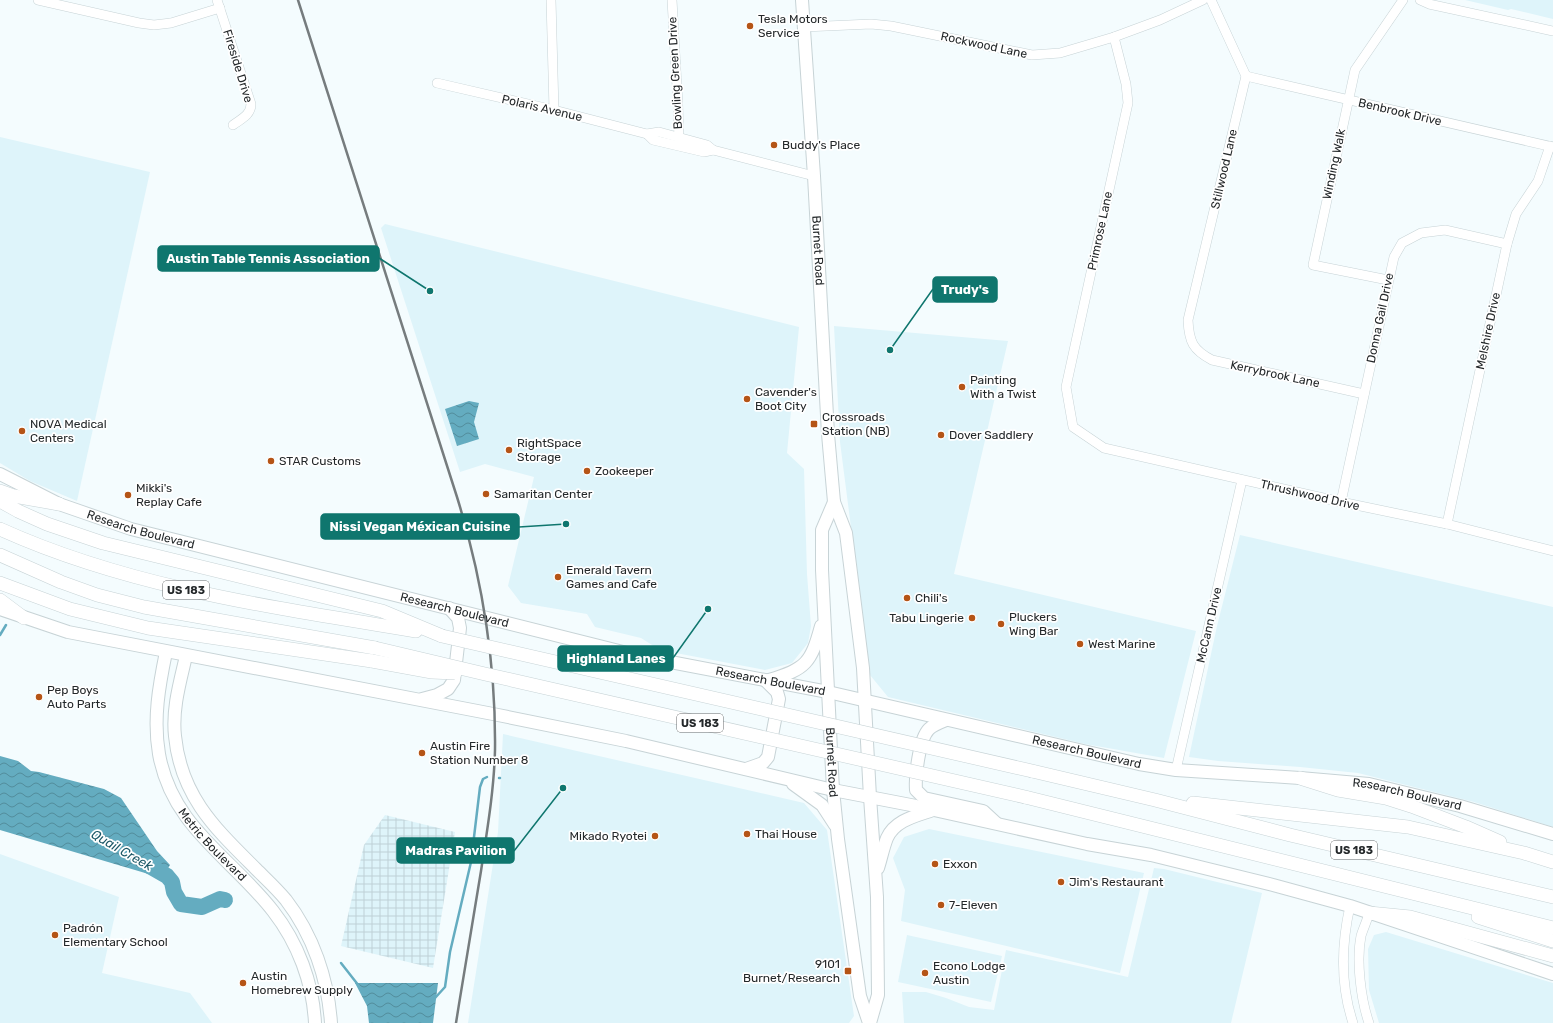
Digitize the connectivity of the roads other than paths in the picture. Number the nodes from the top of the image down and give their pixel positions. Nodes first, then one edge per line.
1 (38, 0) edge
2 (552, 0) edge
3 (672, 0) edge
4 (802, 0) edge
5 (1203, 0) edge
6 (1211, 0) edge
7 (1402, 0) edge
8 (1420, 0) edge
9 (218, 4) edge
10 (804, 27) junction
11 (1553, 31) edge
12 (1114, 36) junction
13 (1246, 76) junction
14 (437, 83) dead end
15 (1348, 100) junction
16 (554, 110) junction
17 (233, 125) dead end
18 (679, 141) junction
19 (1552, 146) edge
20 (814, 176) junction
21 (1507, 244) junction
22 (1388, 280) junction
23 (1192, 344) joint
24 (1364, 394) junction
25 (1073, 427) joint
26 (0, 474) edge
27 (1242, 480) junction
28 (0, 491) edge
29 (0, 501) edge
30 (834, 502) junction
31 (1341, 502) junction
32 (59, 504) junction
33 (1447, 524) junction
34 (0, 529) edge
35 (1552, 547) edge
36 (0, 555) edge
37 (0, 583) edge
38 (0, 600) edge
39 (449, 608) junction
40 (0, 609) edge
41 (824, 615) junction
42 (24, 618) junction
43 (442, 636) junction
44 (166, 652) junction
45 (186, 656) junction
46 (485, 674) junction
47 (766, 681) junction
48 (828, 692) junction
49 (419, 700) junction
50 (865, 701) junction
51 (946, 720) junction
52 (744, 769) junction
53 (1176, 770) junction
54 (1300, 778) junction
55 (787, 780) junction
56 (833, 790) junction
57 (870, 797) junction
58 (1155, 800) junction
59 (933, 810) junction
60 (996, 823) junction
61 (837, 829) junction
62 (1553, 834) edge
63 (1524, 853) junction
64 (1553, 862) edge
65 (876, 877) junction
66 (1413, 893) junction
67 (1553, 897) edge
68 (290, 906) junction
69 (1350, 906) junction
70 (1370, 913) junction
71 (277, 916) junction
72 (1553, 928) edge
73 (1553, 941) edge
74 (313, 947) junction
75 (298, 954) junction
76 (1553, 956) edge
77 (1553, 974) edge
78 (315, 1023) edge
79 (331, 1023) edge
80 (869, 1023) edge
81 (1353, 1023) edge
82 (1369, 1023) edge

1 - 9 street
2 - 16 street
3 - 18 street, Bowling Green Drive
4 - 10 main road, Burnet Road
5 - 12 street, Rockwood Lane
6 - 13 street
7 - 15 street, Winding Walk
8 - 11 street
9 - 17 street, Fireside Drive
10 - 12 street, Rockwood Lane
10 - 20 main road, Burnet Road
12 - 25 street, Primrose Lane
13 - 15 street, Benbrook Drive
13 - 23 street, Stillwood Lane
14 - 16 street, Polaris Avenue
15 - 19 street, Benbrook Drive
15 - 22 street, Winding Walk
16 - 18 street, Polaris Avenue
18 - 20 street, Polaris Avenue
19 - 21 street, Melshire Drive
20 - 30 main road, Burnet Road
21 - 22 street, Donna Gail Drive
21 - 33 street, Melshire Drive
22 - 24 street, Donna Gail Drive
23 - 24 street, Kerrybrook Lane
24 - 31 street, Donna Gail Drive
25 - 27 street, Thrushwood Drive
26 - 32 main road, Research Boulevard
27 - 31 street, Thrushwood Drive
27 - 53 street, McCann Drive
28 - 32 highway
29 - 43 highway
30 - 41 main road, Burnet Road
30 - 50 main road, Burnet Road
31 - 33 street, Thrushwood Drive
32 - 39 main road, Research Boulevard
33 - 35 street, Thrushwood Drive
34 - 43 highway, US 183
36 - 46 highway, US 183, bridge
37 - 46 highway, bridge
38 - 42 highway
39 - 47 main road, Research Boulevard
39 - 49 main road
40 - 42 main road
41 - 47 main road
41 - 48 main road, Burnet Road
42 - 44 main road
43 - 58 highway, US 183, bridge
44 - 45 main road
44 - 71 main road, Metric Boulevard
45 - 49 main road
45 - 68 main road, Metric Boulevard
46 - 66 highway, US 183, bridge
47 - 48 main road, Research Boulevard
47 - 52 main road
48 - 50 main road, Research Boulevard
48 - 56 main road, Burnet Road
49 - 52 main road
50 - 51 main road, Research Boulevard
50 - 57 main road, Burnet Road
51 - 53 main road, Research Boulevard
51 - 60 main road
52 - 55 main road
53 - 54 main road, Research Boulevard
54 - 62 main road, Research Boulevard
54 - 63 highway
55 - 56 main road
55 - 61 main road
56 - 57 main road
56 - 61 main road, Burnet Road
57 - 59 main road
57 - 65 main road, Burnet Road
58 - 63 highway
58 - 67 highway, US 183
59 - 60 main road
59 - 65 main road
60 - 69 main road
61 - 80 main road, Burnet Road
63 - 64 highway
65 - 80 main road, Burnet Road
66 - 72 highway, US 183
66 - 73 highway
68 - 71 main road
68 - 74 main road, Metric Boulevard
69 - 70 main road
69 - 81 street
70 - 76 highway
70 - 77 main road
70 - 82 street
71 - 75 main road, Metric Boulevard
74 - 75 main road
74 - 79 main road, Metric Boulevard
75 - 78 main road, Metric Boulevard

